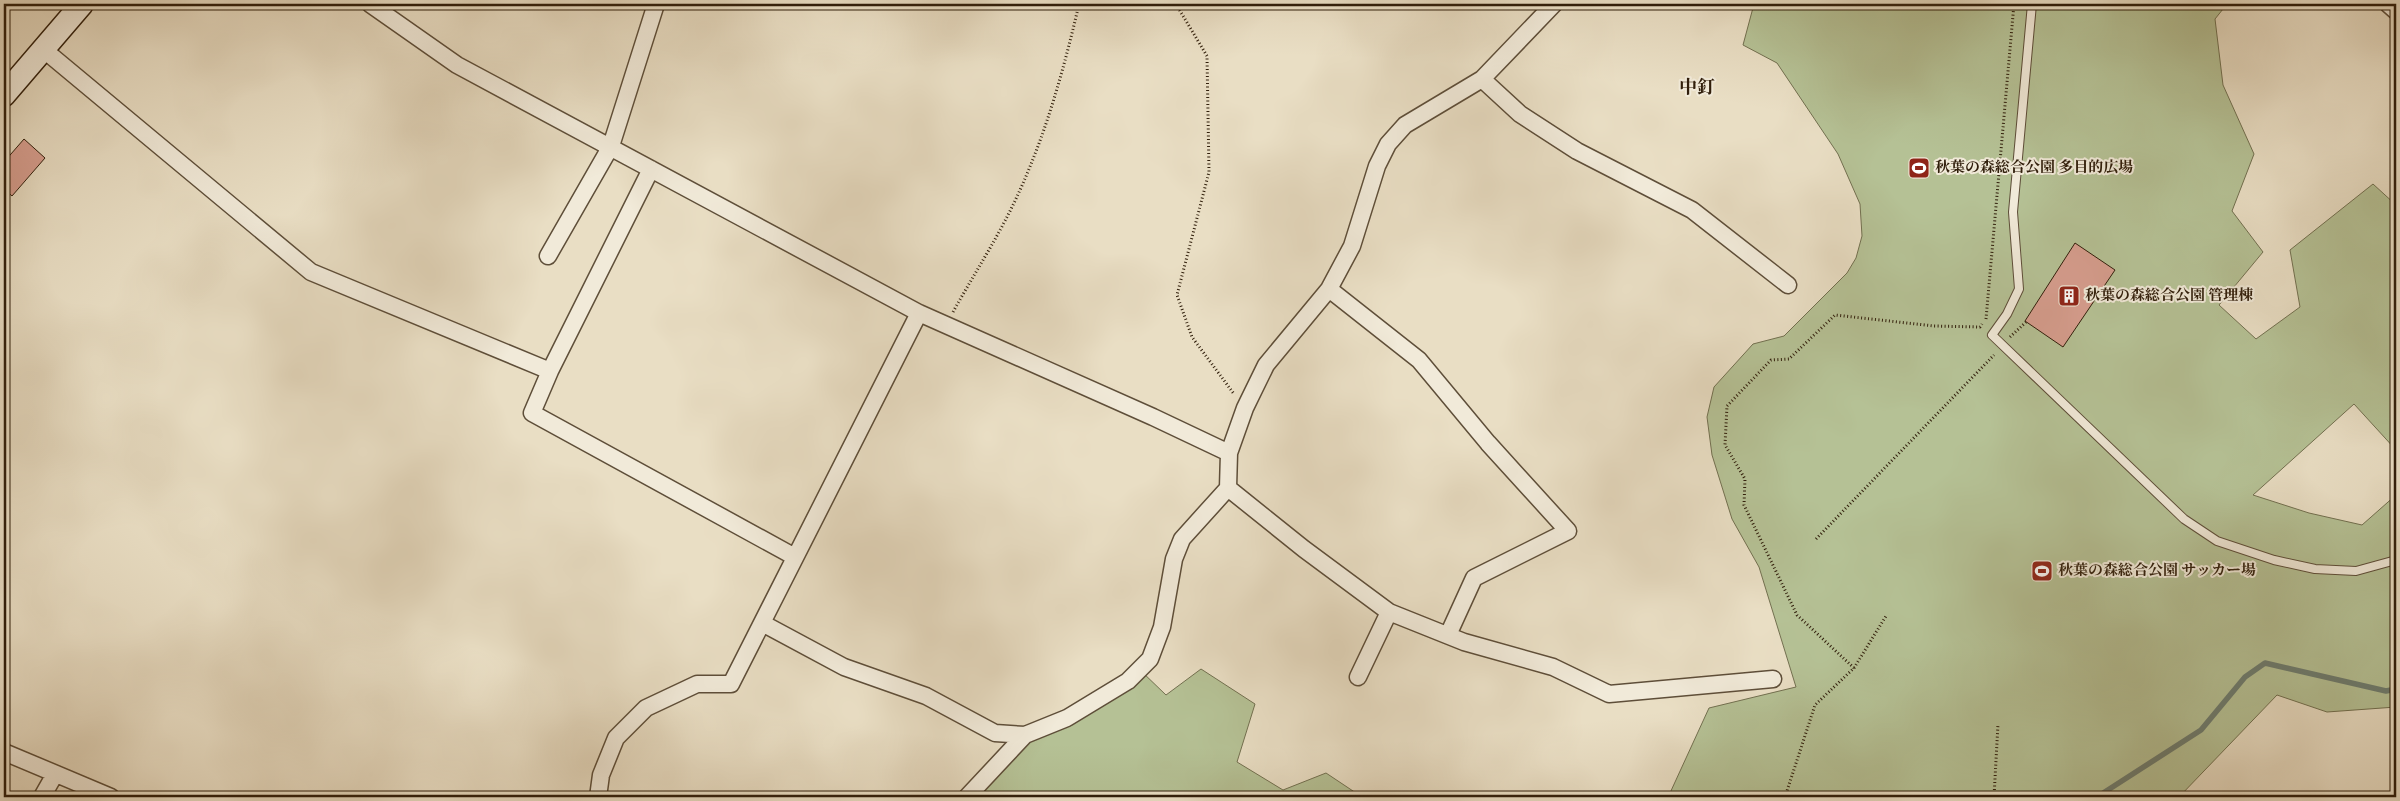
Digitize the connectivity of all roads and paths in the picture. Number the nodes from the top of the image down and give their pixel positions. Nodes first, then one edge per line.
1 (82, 4) edge
2 (370, 4) edge
3 (656, 4) edge
4 (1080, 4) edge
5 (1176, 4) edge
6 (1554, 4) edge
7 (2014, 4) edge
8 (2032, 4) edge
9 (2388, 4) edge
10 (2396, 11) edge
11 (43, 49) junction
12 (1482, 79) junction
13 (4, 95) edge
14 (611, 146) junction
15 (651, 169) junction
16 (548, 256) dead end
17 (1788, 285) dead end
18 (1329, 289) junction
19 (919, 312) junction
20 (2026, 322) dead end
21 (946, 326) junction
22 (2010, 338) dead end
23 (1996, 352) dead end
24 (550, 371) junction
25 (1245, 408) junction
26 (1230, 453) junction
27 (1228, 488) junction
28 (1816, 539) dead end
29 (795, 557) junction
30 (2396, 560) edge
31 (1389, 612) junction
32 (1886, 616) dead end
33 (762, 623) junction
34 (1448, 635) junction
35 (1854, 668) junction
36 (1358, 677) dead end
37 (1773, 679) dead end
38 (1998, 724) dead end
39 (1025, 735) junction
40 (4, 752) edge
41 (55, 774) junction
42 (42, 797) edge
43 (111, 797) edge
44 (598, 797) edge
45 (966, 797) edge
46 (1785, 797) edge
47 (1994, 797) edge

1 - 11 main road
2 - 14 street
3 - 14 street
4 - 21 path
5 - 25 path
6 - 12 street
7 - 35 path
8 - 30 lane
9 - 10 street
11 - 13 main road
11 - 24 street
12 - 17 street
12 - 18 street
14 - 15 street
14 - 16 street
15 - 19 street
15 - 24 street
18 - 25 street
18 - 34 street
19 - 21 street
19 - 29 street
20 - 22 path
21 - 26 street
23 - 28 path
24 - 29 street
25 - 26 street
26 - 27 street
27 - 31 street
27 - 39 street
29 - 33 street
31 - 34 street
31 - 36 street
32 - 35 path
33 - 39 street
33 - 44 street
34 - 37 street
35 - 46 path
38 - 47 path
39 - 45 street
40 - 41 street
41 - 42 street
41 - 43 street

